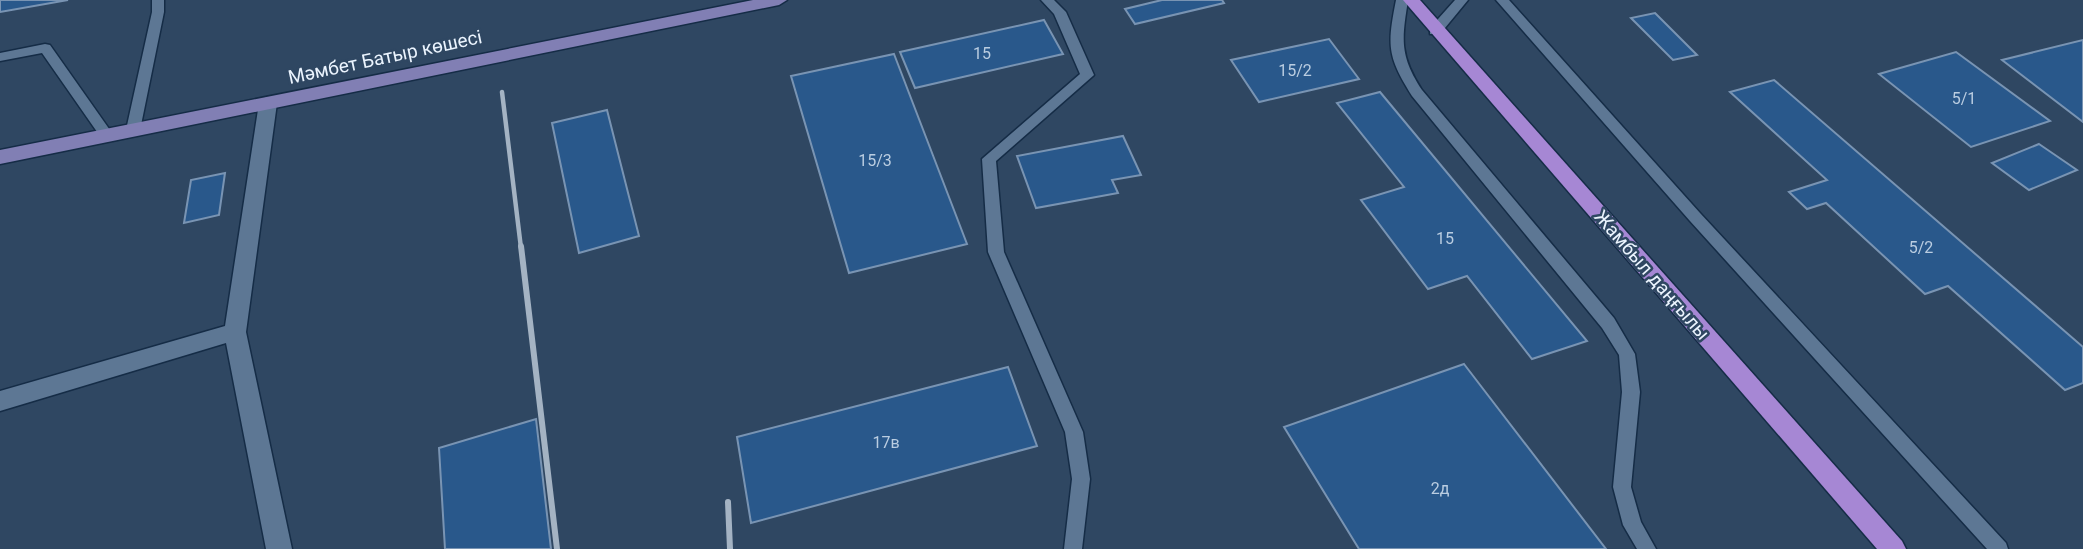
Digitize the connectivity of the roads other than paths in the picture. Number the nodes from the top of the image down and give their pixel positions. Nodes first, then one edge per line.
1 (158, 0) edge
2 (779, 0) edge
3 (1047, 0) edge
4 (1402, 0) edge
5 (1410, 0) edge
6 (1462, 0) edge
7 (1502, 0) edge
8 (1435, 31) junction
9 (0, 57) edge
10 (268, 103) junction
11 (133, 130) junction
12 (107, 136) junction
13 (0, 157) edge
14 (235, 332) junction
15 (0, 401) edge
16 (279, 549) edge
17 (1073, 549) edge
18 (1647, 549) edge
19 (1893, 549) edge
20 (1999, 549) edge

1 - 11 lane
2 - 10 main road, Мәмбет Батыр көшесі
3 - 17 lane
4 - 18 lane
5 - 8 main road, Жамбыл даңғылы
6 - 8 lane
7 - 20 lane
8 - 19 main road, Жамбыл даңғылы
9 - 12 lane
10 - 11 main road, Мәмбет Батыр көшесі
10 - 14 street
11 - 12 main road, Мәмбет Батыр көшесі
12 - 13 main road, Мәмбет Батыр көшесі
14 - 15 street
14 - 16 street

